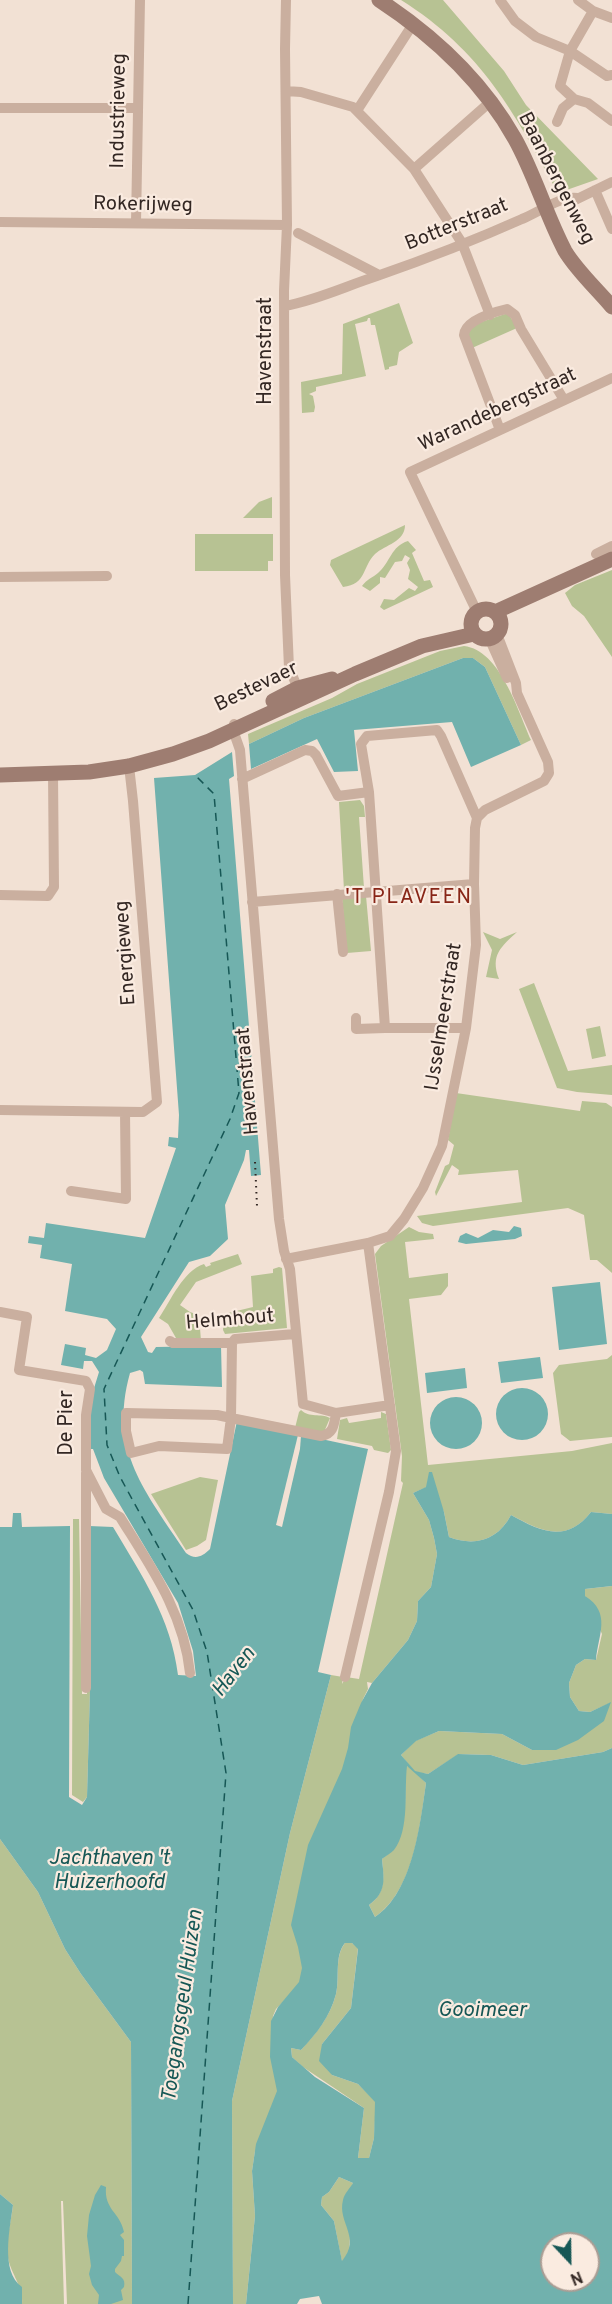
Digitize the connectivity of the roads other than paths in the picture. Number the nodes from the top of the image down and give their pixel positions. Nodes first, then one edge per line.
1 (140, 0) edge
2 (286, 0) edge
3 (380, 0) edge
4 (500, 0) edge
5 (578, 0) edge
6 (593, 11) junction
7 (612, 18) edge
8 (413, 24) junction
9 (570, 51) junction
10 (612, 75) edge
11 (286, 91) junction
12 (573, 99) junction
13 (490, 102) junction
14 (0, 108) edge
15 (137, 108) junction
16 (357, 110) junction
17 (612, 121) edge
18 (557, 123) dead end
19 (414, 169) junction
20 (612, 182) edge
21 (594, 190) junction
22 (547, 208) junction
23 (0, 222) edge
24 (136, 224) junction
25 (287, 225) junction
26 (612, 229) edge
27 (298, 232) dead end
28 (462, 243) junction
29 (380, 275) junction
30 (285, 306) junction
31 (612, 307) edge
32 (490, 315) junction
33 (612, 378) edge
34 (564, 400) junction
35 (500, 430) junction
36 (607, 553) edge
37 (107, 576) dead end
38 (0, 577) edge
39 (486, 625) junction
40 (300, 693) junction
41 (234, 726) junction
42 (129, 766) junction
43 (53, 774) junction
44 (0, 775) edge
45 (242, 779) junction
46 (369, 792) junction
47 (477, 818) junction
48 (474, 884) junction
49 (375, 891) junction
50 (337, 894) junction
51 (0, 896) edge
52 (252, 902) junction
53 (342, 952) dead end
54 (356, 1018) dead end
55 (385, 1028) junction
56 (466, 1028) junction
57 (0, 1110) edge
58 (125, 1112) junction
59 (70, 1191) dead end
60 (368, 1244) junction
61 (286, 1258) junction
62 (0, 1312) edge
63 (295, 1334) junction
64 (170, 1341) dead end
65 (232, 1343) junction
66 (390, 1406) junction
67 (336, 1413) junction
68 (231, 1418) junction
69 (86, 1470) junction
70 (190, 1673) dead end
71 (345, 1677) dead end
72 (86, 1688) dead end

1 - 15 street, Industrieweg
2 - 11 street, Havenstraat
3 - 8 street, Baanbergenweg
4 - 9 street
5 - 6 street
6 - 7 street
6 - 9 street
8 - 13 street, Baanbergenweg
8 - 16 street
9 - 10 street
9 - 12 street
11 - 16 street
11 - 25 street, Havenstraat
12 - 17 street
12 - 18 street
13 - 19 street
13 - 22 street, Baanbergenweg
14 - 15 street
15 - 24 street, Industrieweg
16 - 19 street
19 - 28 street
20 - 21 street, Botterstraat
21 - 22 street, Botterstraat
21 - 26 street
22 - 28 street, Botterstraat
22 - 31 street, Baanbergenweg
23 - 24 street, Rokerijweg
24 - 25 street, Rokerijweg
25 - 30 street, Havenstraat
27 - 29 street
28 - 29 street, Botterstraat
28 - 32 street
29 - 30 street, Botterstraat
30 - 40 street, Havenstraat
32 - 34 street
32 - 35 street
33 - 34 street, Warandebergstraat
34 - 35 street, Warandebergstraat
35 - 39 street, Warandebergstraat
36 - 39 street, Bestevaer
37 - 38 street
39 - 40 street, Bestevaer
39 - 47 street
40 - 41 street, Bestevaer
41 - 42 street, Bestevaer
41 - 45 street, Havenstraat
42 - 43 street, Bestevaer
42 - 58 street, Energieweg
43 - 44 street, Bestevaer
43 - 51 street
45 - 46 street
45 - 52 street, Havenstraat
46 - 47 street
46 - 49 street
47 - 48 street, IJsselmeerstraat
48 - 49 street
48 - 56 street, IJsselmeerstraat
49 - 50 street
49 - 55 street
50 - 52 street
50 - 53 street
52 - 61 street, Havenstraat
54 - 55 street
55 - 56 street
56 - 60 street, IJsselmeerstraat
57 - 58 street, Energieweg
58 - 59 street
60 - 61 street, IJsselmeerstraat
60 - 66 street
61 - 63 street, Havenstraat
62 - 69 street, De Pier
63 - 65 street, Helmhout
63 - 67 street, Havenstraat
64 - 65 street, Helmhout
65 - 68 street
66 - 67 street
66 - 71 street
67 - 68 street
68 - 68 street
69 - 70 street, De Pier
69 - 72 street, De Pier

